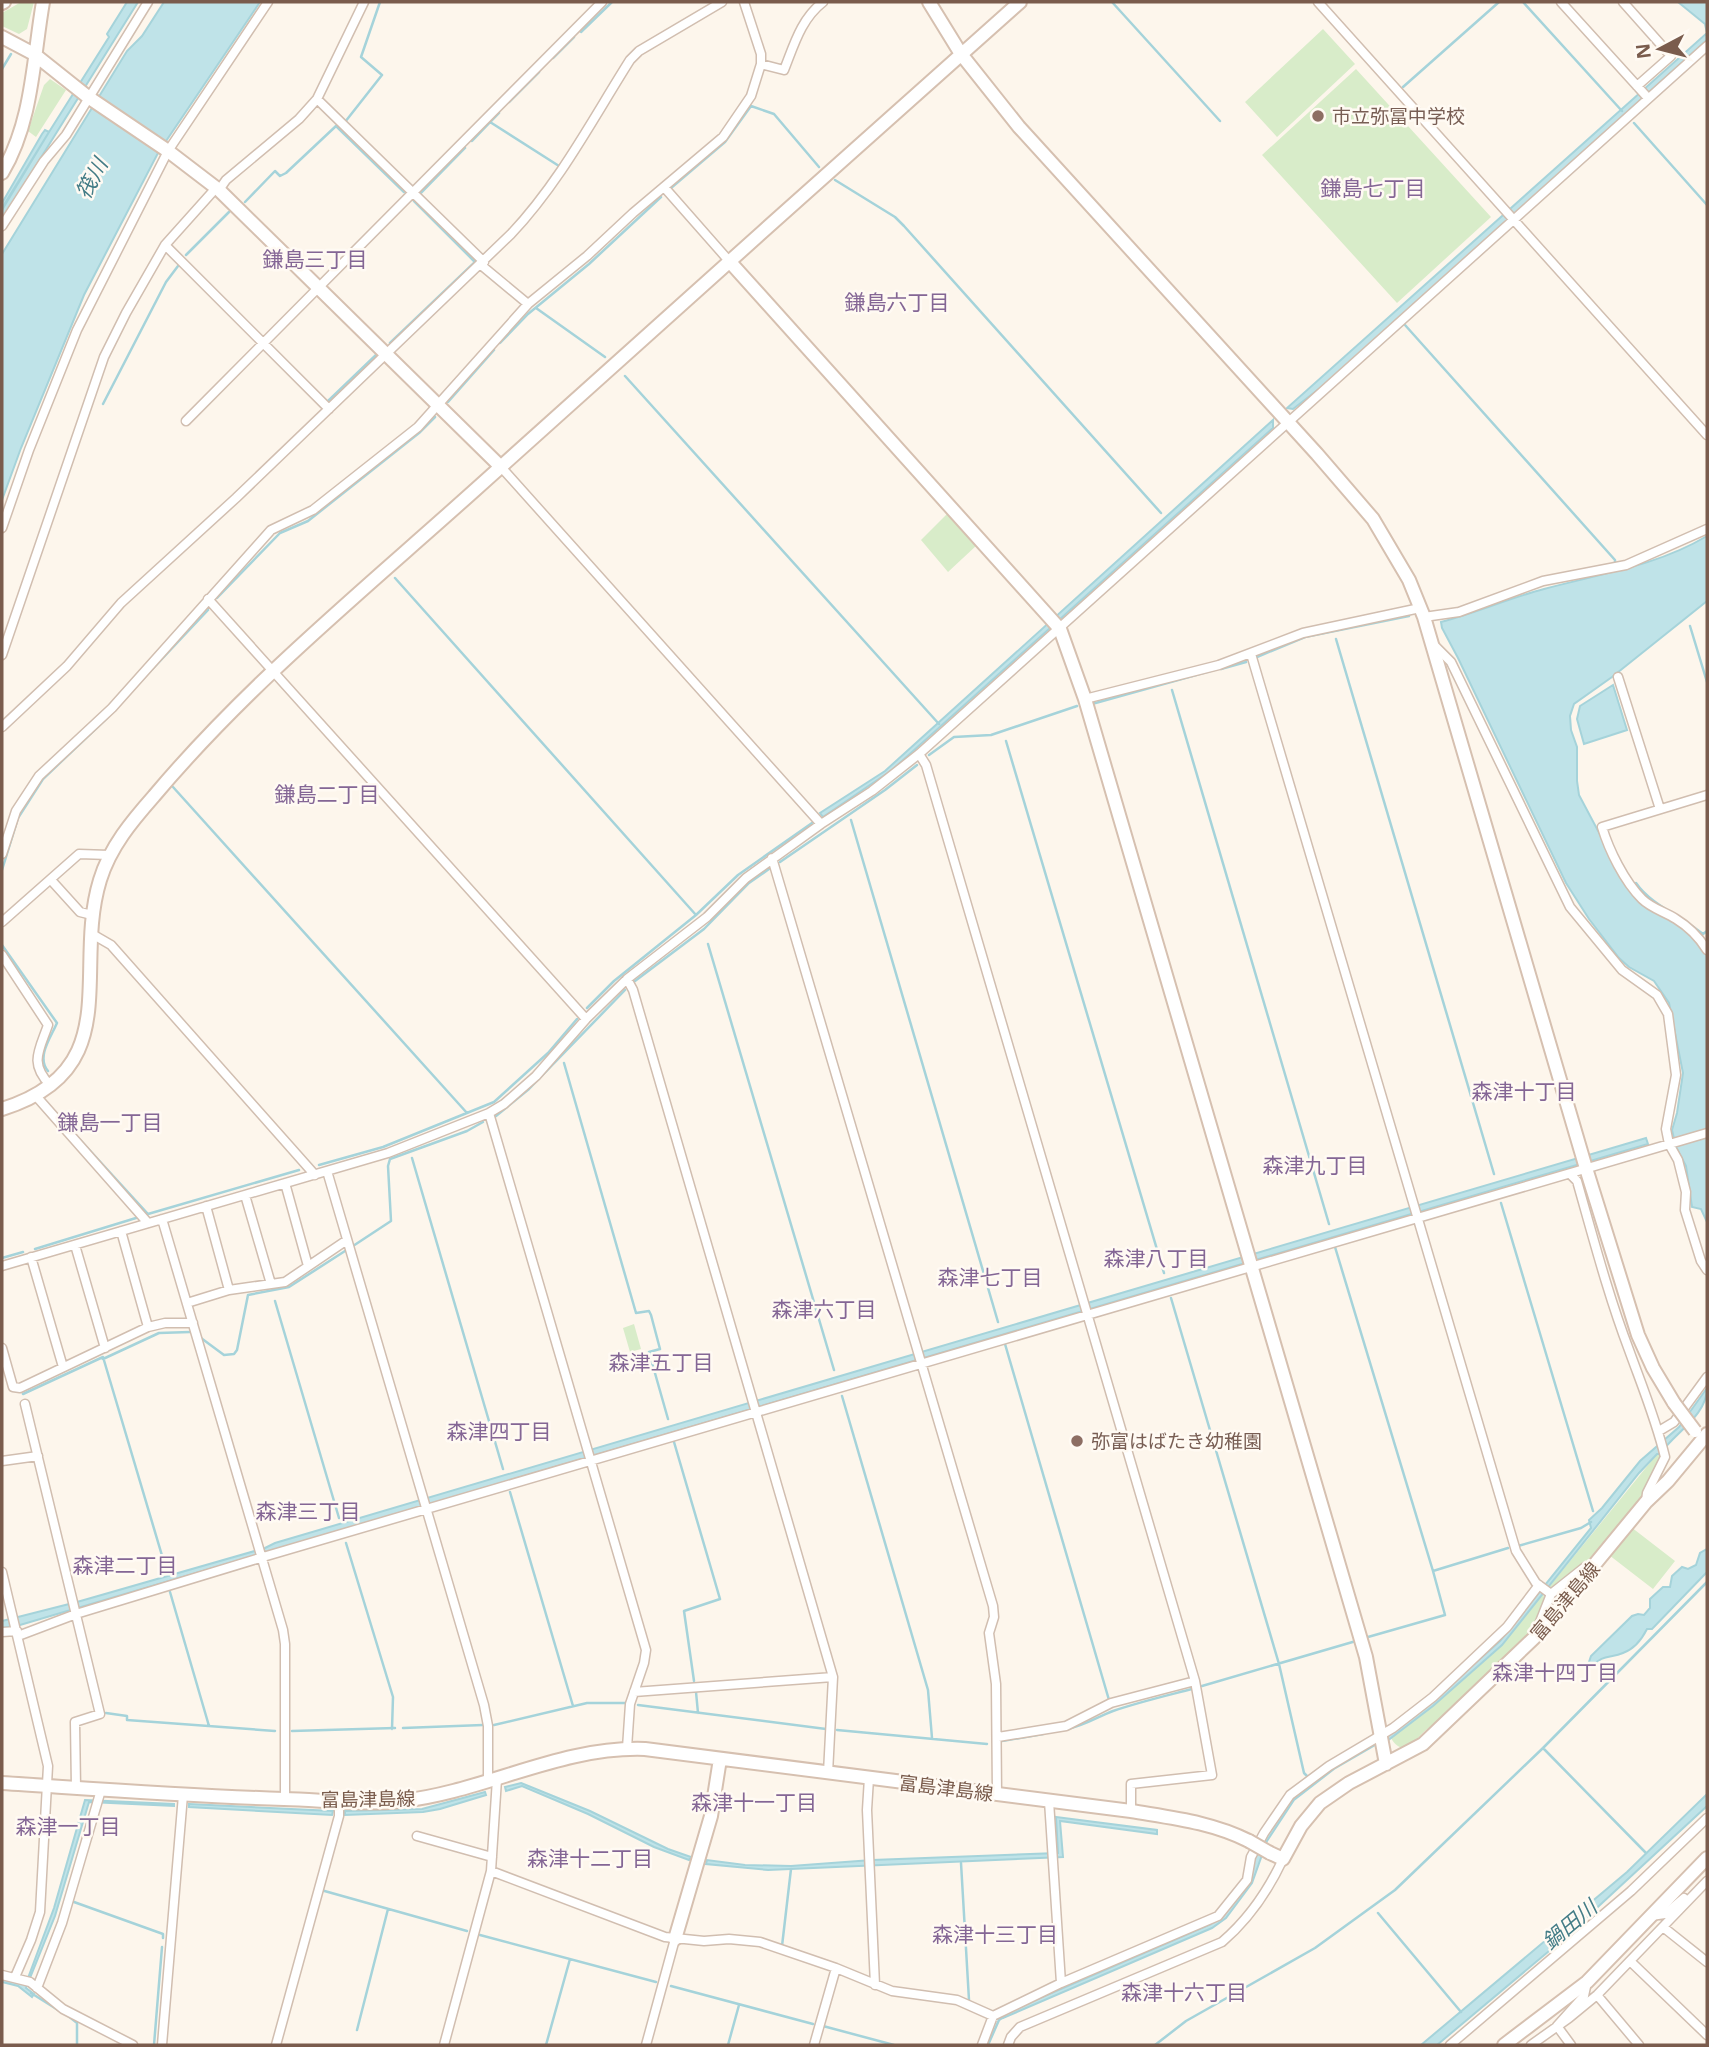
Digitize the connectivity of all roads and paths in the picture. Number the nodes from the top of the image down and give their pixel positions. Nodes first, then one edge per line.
1 (43, 2) edge
2 (148, 2) edge
3 (268, 2) edge
4 (364, 2) edge
5 (602, 2) edge
6 (722, 2) edge
7 (744, 2) edge
8 (823, 2) edge
9 (929, 2) edge
10 (1020, 2) edge
11 (1318, 2) edge
12 (1561, 2) edge
13 (1623, 2) edge
14 (2, 37) edge
15 (1707, 46) edge
16 (34, 54) junction
17 (961, 54) junction
18 (761, 64) junction
19 (1638, 87) junction
20 (83, 92) junction
21 (1648, 98) junction
22 (317, 99) junction
23 (168, 151) junction
24 (2, 173) edge
25 (664, 187) junction
26 (217, 189) junction
27 (411, 192) junction
28 (1514, 220) junction
29 (2, 226) edge
30 (164, 245) junction
31 (730, 262) junction
32 (482, 263) junction
33 (318, 286) junction
34 (528, 304) junction
35 (263, 343) junction
36 (387, 354) junction
37 (437, 405) junction
38 (329, 409) junction
39 (186, 421) dead end
40 (1287, 422) junction
41 (1707, 435) edge
42 (501, 467) junction
43 (2, 528) edge
44 (1707, 529) edge
45 (208, 599) junction
46 (1422, 612) junction
47 (1060, 629) junction
48 (1432, 642) junction
49 (1251, 654) junction
50 (2, 655) edge
51 (275, 671) junction
52 (1618, 677) dead end
53 (1085, 699) junction
54 (2, 727) edge
55 (919, 754) junction
56 (1707, 795) edge
57 (1660, 809) junction
58 (821, 824) junction
59 (2, 854) edge
60 (109, 855) junction
61 (772, 858) junction
62 (51, 880) junction
63 (92, 915) junction
64 (2, 922) edge
65 (92, 934) junction
66 (1707, 950) edge
67 (2, 955) edge
68 (627, 979) junction
69 (586, 1019) junction
70 (50, 1085) junction
71 (36, 1096) junction
72 (2, 1109) edge
73 (489, 1113) junction
74 (1707, 1133) edge
75 (1669, 1144) junction
76 (1584, 1163) junction
77 (327, 1171) junction
78 (1570, 1174) junction
79 (315, 1175) junction
80 (285, 1183) junction
81 (245, 1195) junction
82 (206, 1206) junction
83 (1415, 1212) junction
84 (162, 1219) junction
85 (148, 1223) junction
86 (121, 1231) junction
87 (347, 1240) junction
88 (75, 1245) junction
89 (31, 1257) junction
90 (1249, 1259) junction
91 (2, 1266) edge
92 (308, 1266) junction
93 (1707, 1270) edge
94 (271, 1284) junction
95 (229, 1290) junction
96 (187, 1303) junction
97 (1085, 1311) junction
98 (193, 1323) junction
99 (148, 1327) junction
100 (2, 1348) edge
101 (105, 1348) junction
102 (921, 1359) junction
103 (64, 1367) junction
104 (1707, 1377) edge
105 (25, 1404) dead end
106 (755, 1414) junction
107 (1701, 1435) edge
108 (1660, 1436) junction
109 (38, 1456) junction
110 (590, 1457) junction
111 (2, 1461) edge
112 (1646, 1502) junction
113 (424, 1506) junction
114 (262, 1553) junction
115 (1595, 1564) junction
116 (2, 1572) edge
117 (1545, 1589) junction
118 (75, 1609) junction
119 (17, 1631) junction
120 (2, 1632) edge
121 (1534, 1638) junction
122 (833, 1677) junction
123 (1195, 1681) junction
124 (634, 1692) junction
125 (998, 1737) junction
126 (1382, 1739) junction
127 (626, 1748) junction
128 (720, 1759) junction
129 (1386, 1764) junction
130 (828, 1773) junction
131 (869, 1779) junction
132 (492, 1780) junction
133 (2, 1783) edge
134 (48, 1786) junction
135 (76, 1788) junction
136 (997, 1794) junction
137 (183, 1795) junction
138 (99, 1798) junction
139 (285, 1799) junction
140 (339, 1801) junction
141 (1049, 1801) junction
142 (1131, 1811) junction
143 (1707, 1818) edge
144 (417, 1836) dead end
145 (1276, 1856) junction
146 (492, 1857) junction
147 (1707, 1858) edge
148 (491, 1871) junction
149 (1707, 1881) edge
150 (1699, 1890) junction
151 (1707, 1896) edge
152 (1651, 1916) junction
153 (1663, 1927) junction
154 (675, 1939) junction
155 (1630, 1961) junction
156 (1707, 1962) edge
157 (836, 1968) junction
158 (2, 1975) edge
159 (15, 1977) junction
160 (1587, 1982) junction
161 (31, 1983) junction
162 (1062, 1983) junction
163 (875, 1984) junction
164 (1597, 1995) junction
165 (993, 2016) junction
166 (1557, 2026) junction
167 (1707, 2035) edge
168 (133, 2045) edge
169 (162, 2045) edge
170 (277, 2045) edge
171 (444, 2045) edge
172 (646, 2045) edge
173 (814, 2045) edge
174 (982, 2045) edge
175 (1007, 2045) edge
176 (1450, 2045) edge
177 (1504, 2045) edge
178 (1531, 2045) edge
179 (1571, 2045) edge
180 (1639, 2045) edge

1 - 16 street
2 - 20 street
3 - 23 street
4 - 22 street
5 - 27 street
6 - 32 street
7 - 18 street
8 - 18 street
9 - 17 street
10 - 17 street
11 - 28 street
12 - 19 street
13 - 19 street
14 - 16 street
15 - 21 street
16 - 20 street
16 - 24 street
17 - 31 street
17 - 40 street
18 - 25 street
19 - 21 street
20 - 23 street
20 - 29 street
21 - 28 street
22 - 26 street
22 - 27 street
23 - 26 street
23 - 43 street
25 - 31 street
25 - 34 street
26 - 30 street
26 - 33 street
27 - 32 street
27 - 33 street
28 - 40 street
28 - 41 street
30 - 35 street
30 - 50 street
31 - 42 street
31 - 47 street
32 - 34 street
32 - 36 street
33 - 35 street
33 - 36 street
34 - 37 street
35 - 38 street
35 - 39 street
36 - 37 street
36 - 38 street
37 - 42 street
37 - 45 street
38 - 54 street
40 - 46 street
40 - 47 street
42 - 51 street
42 - 58 street
44 - 46 street
45 - 51 street
45 - 59 street
46 - 48 street
46 - 49 street
47 - 53 street
47 - 55 street
48 - 75 street
48 - 76 street
49 - 53 street
49 - 83 street
51 - 60 street
51 - 69 street
52 - 57 street
53 - 90 street
55 - 58 street
55 - 97 street
56 - 57 street
57 - 66 street
58 - 61 street
60 - 62 street
60 - 63 street
61 - 68 street
61 - 102 street
62 - 63 street
62 - 64 street
63 - 65 street
65 - 70 street
65 - 79 street
67 - 70 street
68 - 69 street
68 - 106 street
69 - 73 street
70 - 71 street
71 - 72 street
71 - 85 street
73 - 77 street
73 - 110 street
74 - 75 street
75 - 76 street
75 - 93 street
76 - 78 street
76 - 107 street, bridge
77 - 79 street
77 - 87 street
78 - 83 street
78 - 108 street
79 - 80 street
80 - 81 street
80 - 92 street
81 - 82 street
81 - 94 street
82 - 84 street
82 - 95 street
83 - 90 street
83 - 117 street
84 - 85 street
84 - 96 street
85 - 86 street
86 - 88 street
86 - 99 street
87 - 92 street
87 - 113 street
88 - 89 street
88 - 101 street
89 - 91 street
89 - 103 street
90 - 97 street
90 - 126 street
92 - 94 street
94 - 95 street
95 - 96 street
96 - 98 street
97 - 102 street
97 - 123 street
98 - 99 street
98 - 114 street
99 - 101 street
100 - 103 street
101 - 103 street
102 - 106 street
102 - 125 street
104 - 108 street
105 - 109 street
106 - 110 street
106 - 122 street
107 - 112 street, 富島津島線
108 - 112 street
109 - 111 street
109 - 118 street
110 - 113 street
110 - 124 street
112 - 115 street, 富島津島線
113 - 114 street
113 - 132 street
114 - 118 street
114 - 139 street
115 - 117 street
115 - 121 street, 富島津島線
116 - 119 street
117 - 121 street
117 - 126 street
118 - 119 street
118 - 135 street
119 - 120 street
119 - 134 street
121 - 129 street, 富島津島線
122 - 124 street
122 - 130 street
123 - 125 street
123 - 142 street
124 - 127 street
125 - 136 street
126 - 129 street
126 - 162 street
127 - 128 street, 富島津島線
127 - 132 street, 富島津島線
128 - 130 street, 富島津島線
128 - 154 street
129 - 145 street, 富島津島線
130 - 131 street, 富島津島線
131 - 136 street, 富島津島線
131 - 163 street
132 - 140 street, 富島津島線
132 - 146 street
133 - 134 street, 富島津島線
134 - 135 street, 富島津島線
134 - 159 street
135 - 138 street, 富島津島線
136 - 141 street, 富島津島線
137 - 138 street, 富島津島線
137 - 139 street, 富島津島線
137 - 169 street
138 - 161 street
139 - 140 street, 富島津島線
140 - 170 street
141 - 142 street, 富島津島線
141 - 162 street
142 - 145 street, 富島津島線, bridge
143 - 176 street
144 - 146 street
145 - 175 street
146 - 148 street
147 - 152 street
148 - 154 street
148 - 171 street
149 - 150 street
150 - 151 street
150 - 152 street
150 - 153 street
152 - 160 street
153 - 155 street
153 - 156 street
154 - 157 street
154 - 172 street
155 - 164 street
155 - 167 street
157 - 163 street
157 - 173 street
158 - 159 street
159 - 161 street
160 - 166 street
160 - 177 street
161 - 168 street
162 - 165 street
163 - 165 street
164 - 166 street
164 - 180 street
165 - 174 street
166 - 178 street
166 - 179 street

